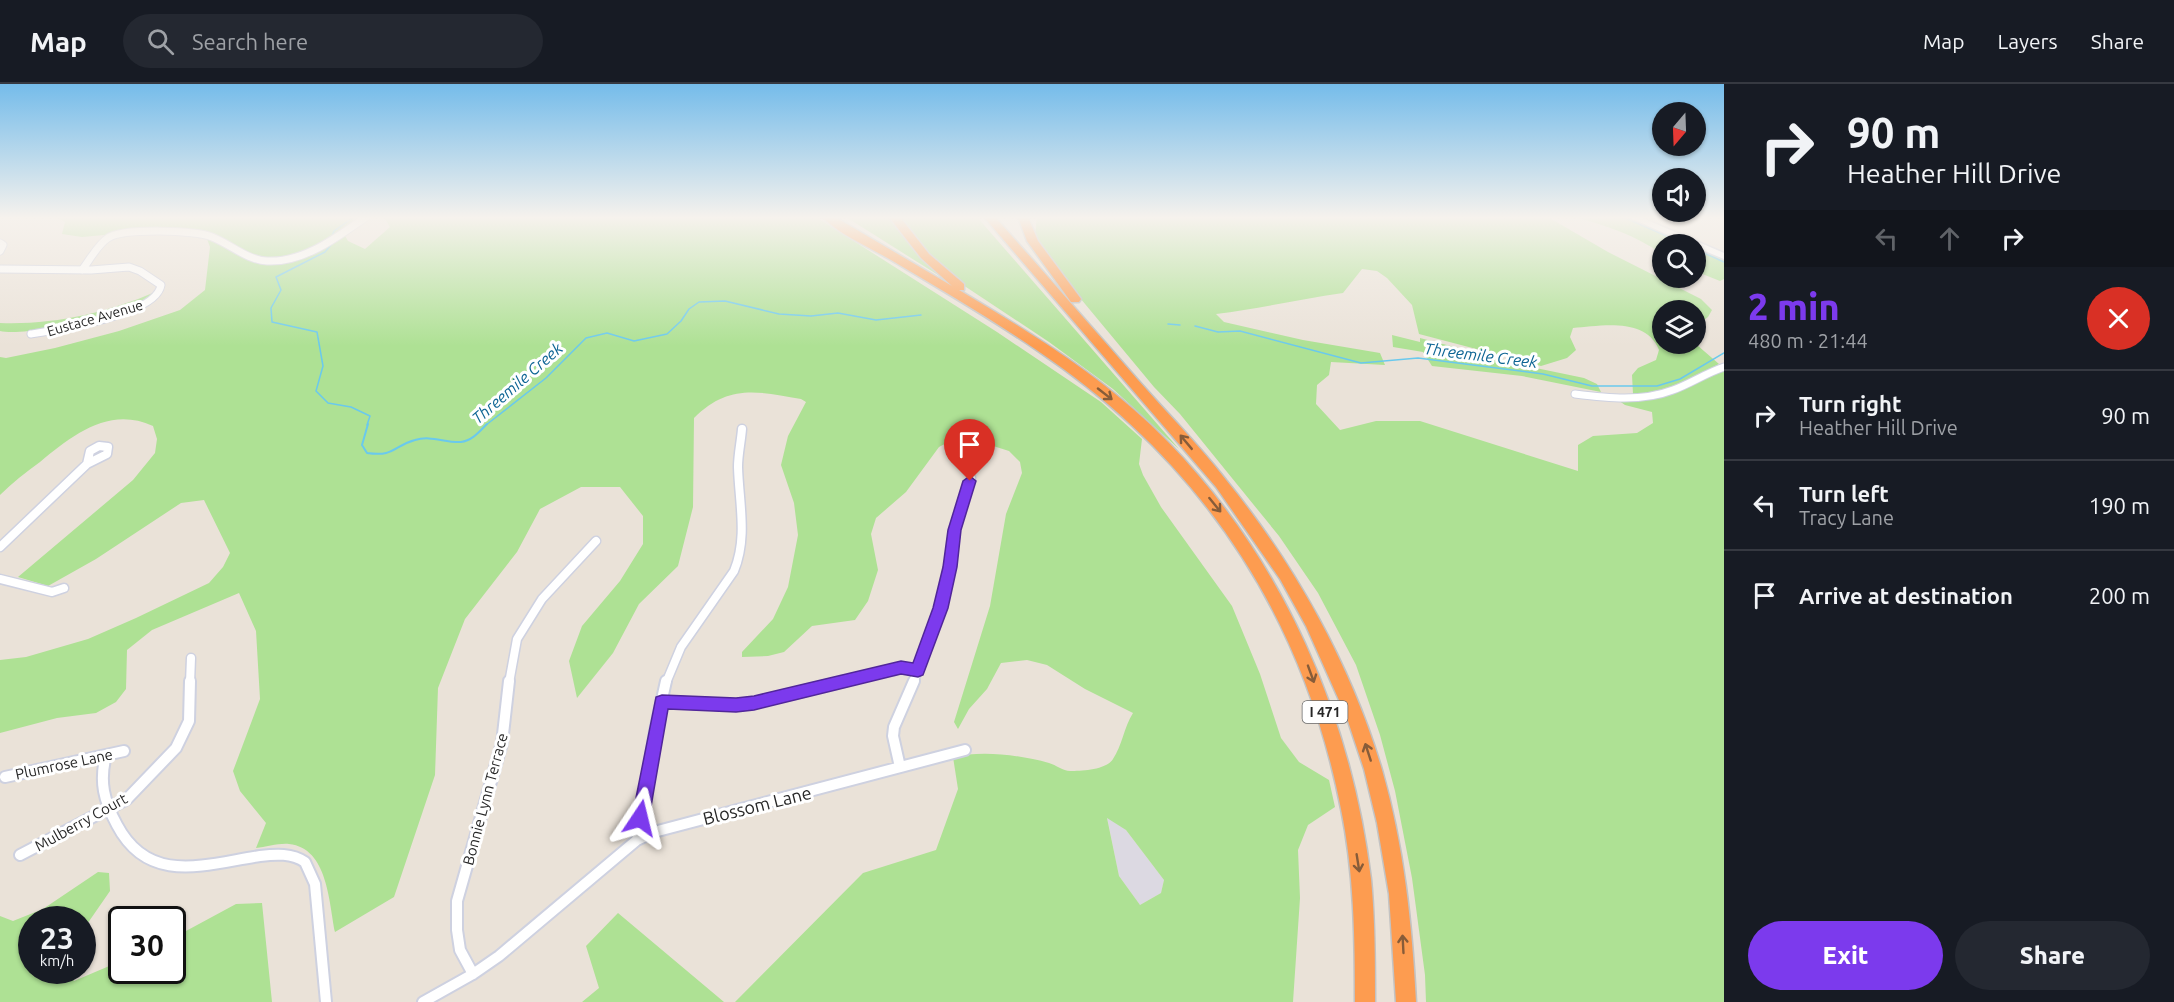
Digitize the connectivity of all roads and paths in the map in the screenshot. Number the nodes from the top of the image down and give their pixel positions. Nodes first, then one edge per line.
1 (90, 260) edge
2 (264, 260) edge
3 (279, 260) edge
4 (899, 260) edge
5 (929, 260) edge
6 (1027, 260) edge
7 (1046, 260) edge
8 (0, 269) edge
9 (82, 270) junction
10 (31, 334) dead end
11 (1114, 359) junction
12 (1724, 367) edge
13 (1073, 370) junction
14 (1575, 394) dead end
15 (742, 429) dead end
16 (87, 464) dead end
17 (971, 478) dead end
18 (596, 541) dead end
19 (0, 547) edge
20 (0, 579) edge
21 (64, 588) dead end
22 (191, 658) dead end
23 (918, 670) junction
24 (662, 702) junction
25 (965, 750) dead end
26 (124, 751) dead end
27 (106, 755) junction
28 (900, 767) junction
29 (5, 777) dead end
30 (108, 810) junction
31 (638, 840) junction
32 (20, 855) dead end
33 (473, 974) junction
34 (325, 996) edge
35 (318, 1002) edge
36 (423, 1002) edge
37 (1365, 1002) edge
38 (1406, 1002) edge

1 - 9 street
2 - 3 street
4 - 13 highway, I 471
5 - 13 highway
6 - 11 highway, I 471
7 - 11 highway
8 - 9 street, Eustace Avenue
9 - 10 street, Eustace Avenue
38 -> 11 highway, I 471
12 - 14 street
13 -> 37 highway, I 471
15 - 24 street
16 - 19 street
17 - 23 street
18 - 33 street, Bonnie Lynn Terrace
20 - 21 street
22 - 30 street, Mulberry Court
23 - 24 street
23 - 28 street
24 - 31 street
25 - 28 street, Blossom Lane
26 - 27 street, Plumrose Lane
27 - 29 street, Plumrose Lane
27 - 30 street
28 - 31 street, Blossom Lane
30 - 32 street, Mulberry Court
30 - 34 street
31 - 33 street, Blossom Lane
33 - 36 street, Blossom Lane
34 - 35 street

